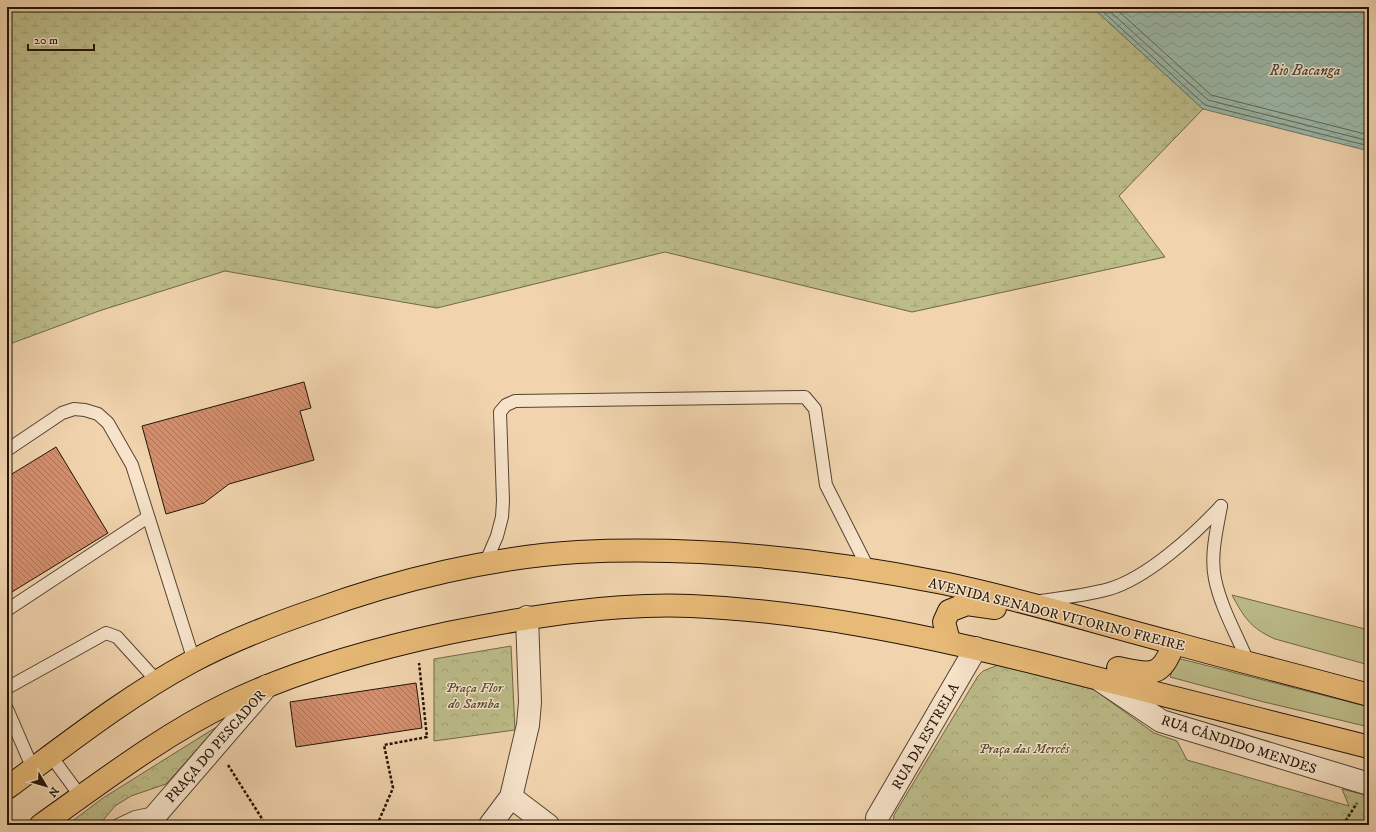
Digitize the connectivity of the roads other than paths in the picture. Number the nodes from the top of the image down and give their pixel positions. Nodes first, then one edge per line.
1 (7, 450) edge
2 (148, 517) junction
3 (484, 564) junction
4 (869, 570) junction
5 (1023, 602) junction
6 (7, 610) edge
7 (527, 617) junction
8 (1091, 620) junction
9 (949, 641) junction
10 (1174, 643) junction
11 (976, 648) junction
12 (194, 661) junction
13 (1248, 662) junction
14 (1036, 663) junction
15 (1096, 677) junction
16 (157, 681) junction
17 (268, 686) junction
18 (7, 688) edge
19 (1369, 695) edge
20 (7, 709) edge
21 (1369, 747) edge
22 (51, 756) junction
23 (33, 769) junction
24 (1369, 784) edge
25 (7, 788) edge
26 (81, 797) junction
27 (511, 797) junction
28 (153, 818) edge
29 (41, 825) edge
30 (118, 825) edge
31 (490, 825) edge
32 (548, 825) edge
33 (878, 825) edge

1 - 2 lane
2 - 6 lane
2 - 12 lane
3 - 4 main road, AVENIDA SENADOR VITORINO FREIRE
3 - 4 lane
3 - 12 main road, AVENIDA SENADOR VITORINO FREIRE
4 - 5 main road, AVENIDA SENADOR VITORINO FREIRE
5 - 8 main road, AVENIDA SENADOR VITORINO FREIRE
5 - 13 lane
7 - 9 main road
7 - 17 main road
7 - 27 street
8 - 9 main road
8 - 10 main road, AVENIDA SENADOR VITORINO FREIRE
9 - 11 main road
10 - 13 main road, AVENIDA SENADOR VITORINO FREIRE
10 - 14 main road
11 - 14 main road
11 - 33 street, RUA DA ESTRELA
12 - 16 main road, AVENIDA SENADOR VITORINO FREIRE
13 - 19 main road, AVENIDA SENADOR VITORINO FREIRE
14 - 15 main road
15 - 21 main road
15 - 24 street, RUA CÂNDIDO MENDES
16 - 18 lane
16 - 22 main road, AVENIDA SENADOR VITORINO FREIRE
17 - 26 main road
17 - 28 street, PRAÇA DO PESCADOR
20 - 23 lane
22 - 23 main road, AVENIDA SENADOR VITORINO FREIRE
22 - 26 lane
23 - 25 main road, AVENIDA SENADOR VITORINO FREIRE
26 - 29 main road
27 - 31 street
27 - 32 street
28 - 30 lane

